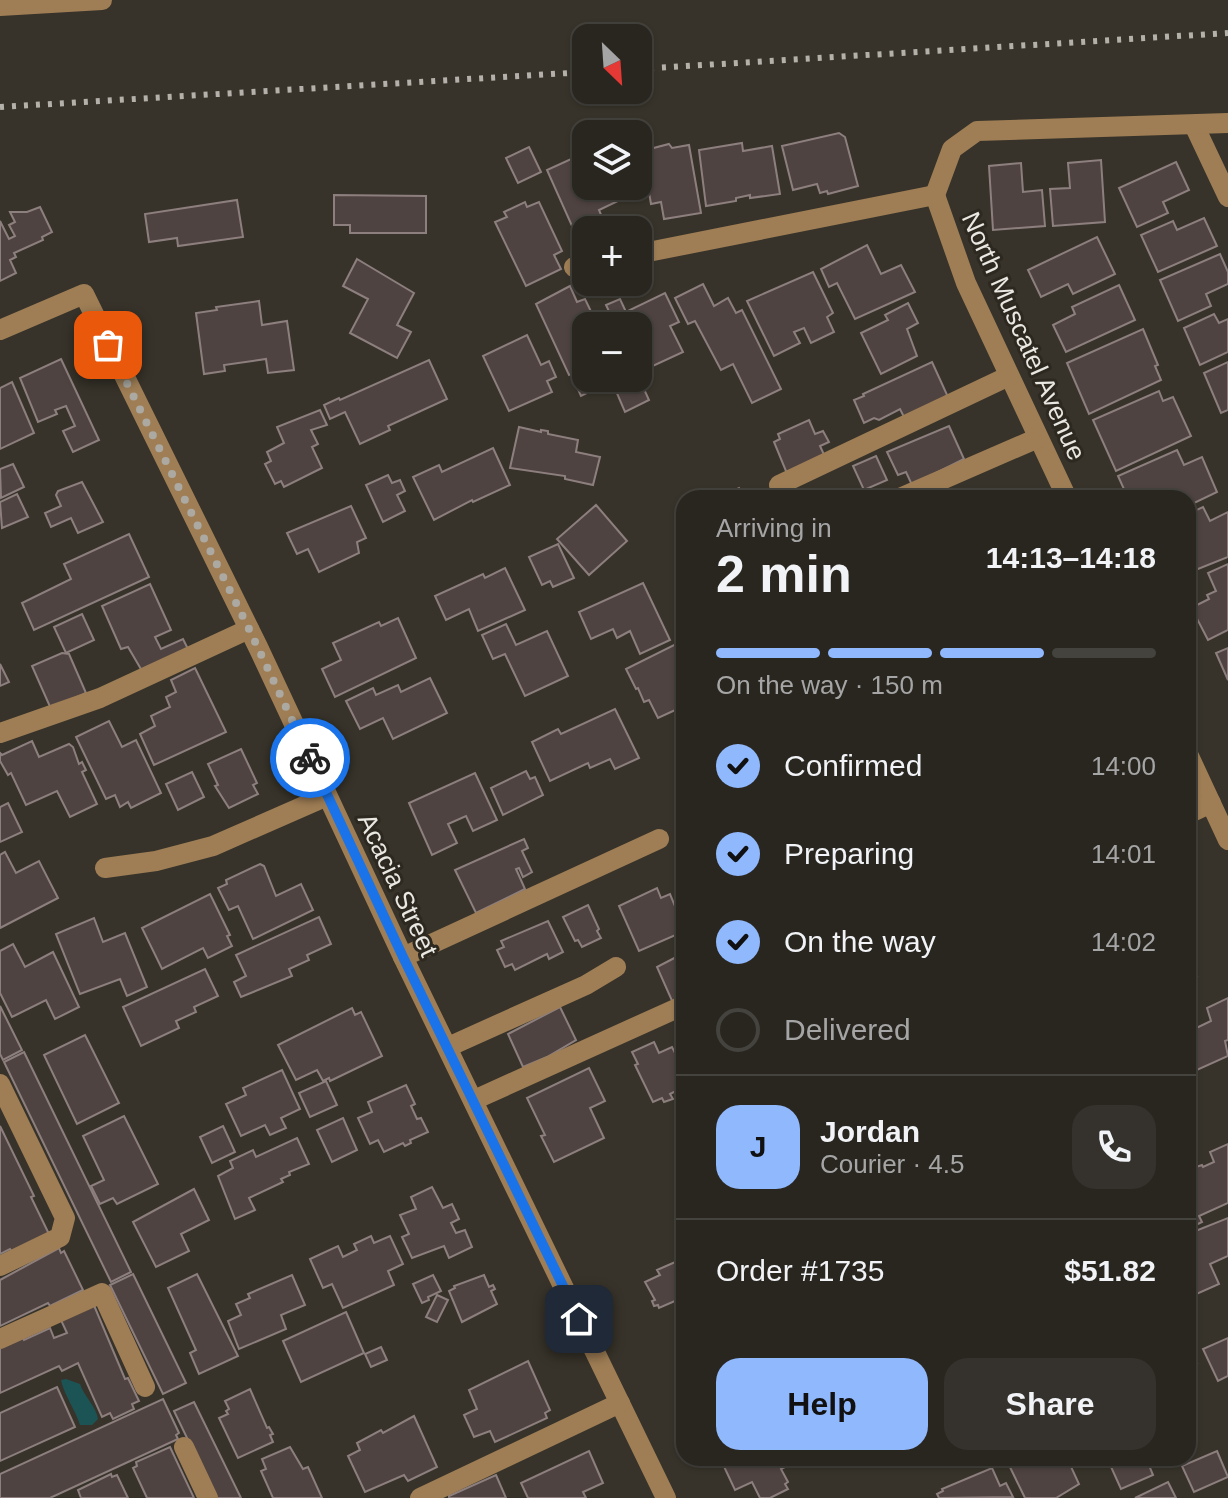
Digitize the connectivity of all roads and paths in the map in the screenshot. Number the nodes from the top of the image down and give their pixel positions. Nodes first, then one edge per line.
1 (102, 0) edge
2 (0, 6) edge
3 (1228, 123) edge
4 (1194, 125) junction
5 (935, 195) junction
6 (1228, 197) edge
7 (652, 251) edge
8 (0, 330) edge
9 (1009, 376) junction
10 (1038, 438) junction
11 (779, 485) dead end
12 (918, 490) edge
13 (1063, 490) edge
14 (249, 629) junction
15 (0, 733) edge
16 (1196, 771) edge
17 (327, 796) junction
18 (1211, 803) junction
19 (1196, 810) edge
20 (659, 839) dead end
21 (1228, 840) edge
22 (105, 868) dead end
23 (403, 957) junction
24 (616, 967) dead end
25 (676, 1009) edge
26 (448, 1047) junction
27 (0, 1084) edge
28 (474, 1100) junction
29 (0, 1266) edge
30 (0, 1339) edge
31 (145, 1387) dead end
32 (620, 1403) junction
33 (184, 1447) dead end
34 (208, 1498) edge
35 (420, 1498) edge
36 (666, 1498) edge

1 - 2 street
3 - 4 street
4 - 5 street
4 - 6 street
5 - 7 street
5 - 9 street, North Muscatel Avenue
8 - 14 street, Acacia Street
9 - 10 street, North Muscatel Avenue
9 - 11 street
10 - 12 street
10 - 13 street, North Muscatel Avenue
14 - 15 street
14 - 17 street, Acacia Street
16 - 18 street
17 - 22 street
17 - 23 street, Acacia Street
18 - 19 street
18 - 21 street
20 - 23 street
23 - 26 street, Acacia Street
24 - 26 street
25 - 28 street
26 - 28 street, Acacia Street
27 - 29 street
28 - 32 street, Acacia Street
30 - 31 street
32 - 35 street
32 - 36 street, Acacia Street
33 - 34 street

